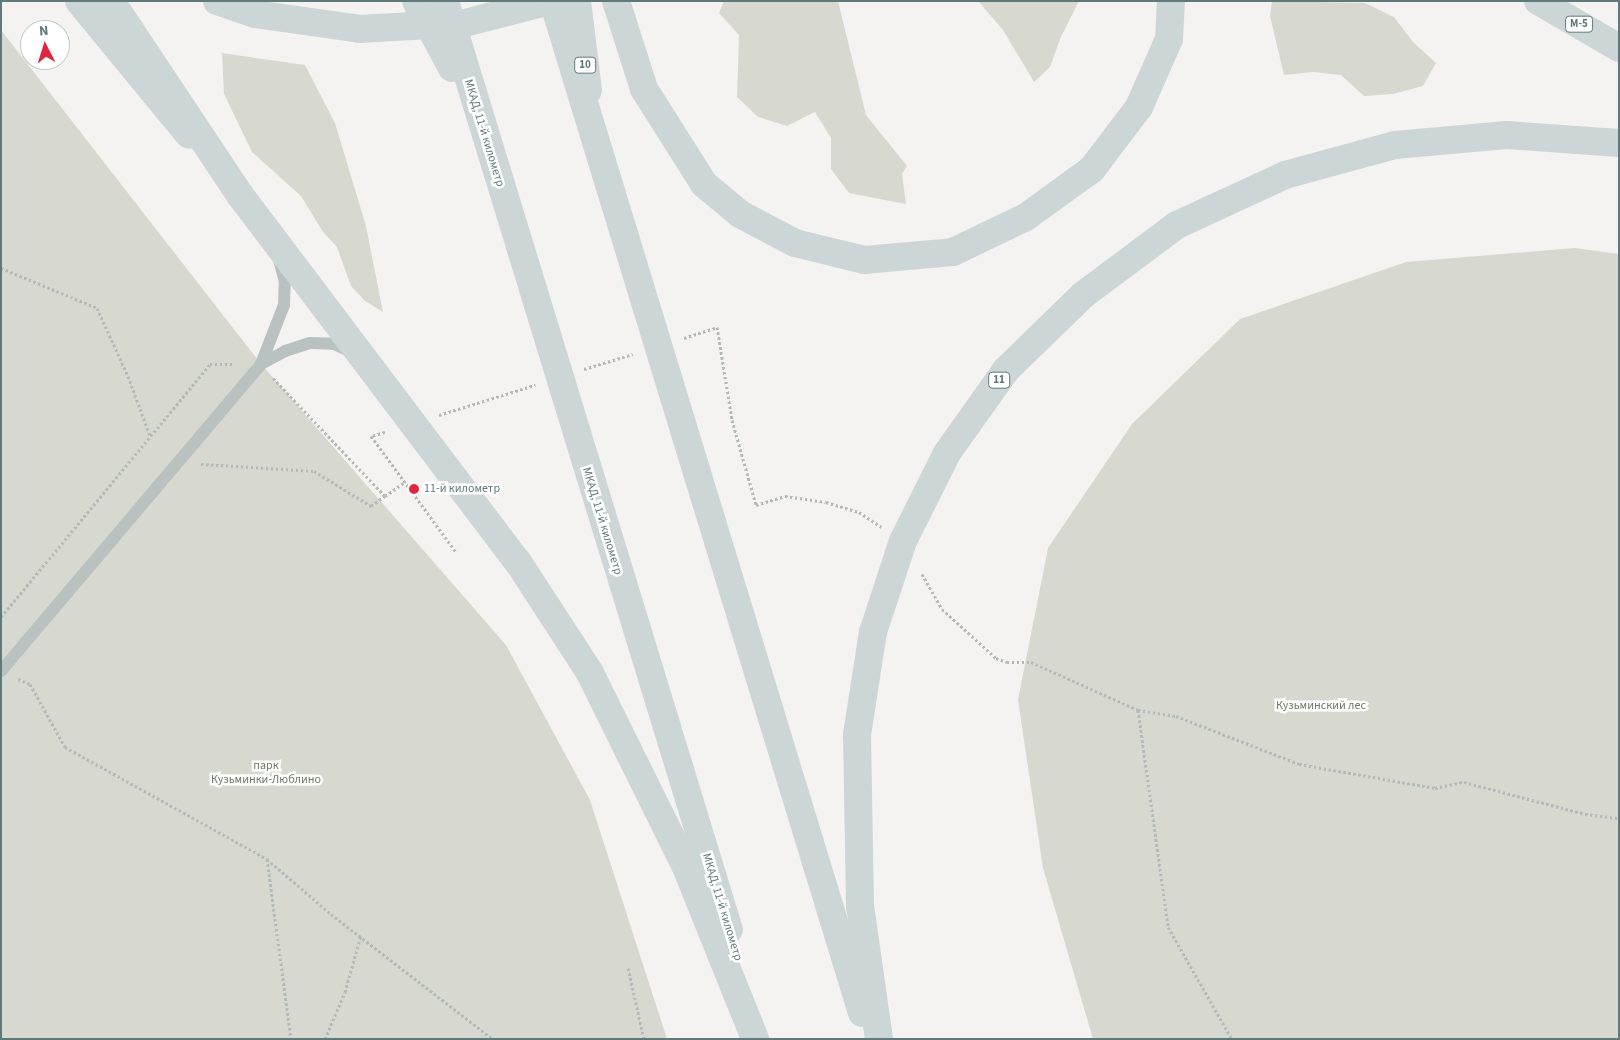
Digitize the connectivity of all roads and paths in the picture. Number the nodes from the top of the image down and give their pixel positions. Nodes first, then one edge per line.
1 (79, 1) edge
2 (111, 1) edge
3 (217, 1) edge
4 (416, 1) edge
5 (445, 1) edge
6 (552, 1) edge
7 (577, 1) edge
8 (616, 1) edge
9 (1171, 1) edge
10 (1538, 1) edge
11 (1619, 48) edge
12 (478, 118) junction
13 (592, 129) junction
14 (1619, 143) edge
15 (240, 195) junction
16 (275, 244) junction
17 (1, 268) edge
18 (717, 328) dead end
19 (360, 356) junction
20 (261, 364) junction
21 (151, 436) junction
22 (371, 436) dead end
23 (177, 463) junction
24 (405, 482) junction
25 (385, 496) junction
26 (903, 541) junction
27 (456, 552) dead end
28 (1, 618) edge
29 (1, 671) edge
30 (16, 678) dead end
31 (1138, 710) junction
32 (1619, 818) edge
33 (267, 860) junction
34 (361, 935) junction
35 (628, 968) dead end
36 (291, 1039) edge
37 (325, 1039) edge
38 (493, 1039) edge
39 (644, 1039) edge
40 (755, 1039) edge
41 (763, 1039) edge
42 (870, 1039) edge
43 (879, 1039) edge
44 (1232, 1039) edge

1 - 15 main road
2 - 15 main road
3 - 6 main road
4 - 12 main road
5 - 12 main road, МКАД, 11-й километр
6 - 13 main road
7 - 13 main road, 10
8 - 9 main road
10 - 11 main road, М-5
12 - 41 main road, МКАД, 11-й километр
13 - 42 main road
14 - 26 main road, 11
15 - 16 main road
16 - 19 main road
16 - 20 lane
17 - 21 path
18 - 26 path
19 - 20 lane
19 - 40 main road
20 - 21 path
20 - 23 lane
20 - 25 path
21 - 28 path
22 - 24 path
23 - 25 path
23 - 29 lane
24 - 25 path
24 - 27 path
26 - 31 path
26 - 43 main road, 11
30 - 33 path
31 - 32 path
31 - 44 path
33 - 34 path
33 - 36 path
34 - 37 path
34 - 38 path
35 - 39 path

